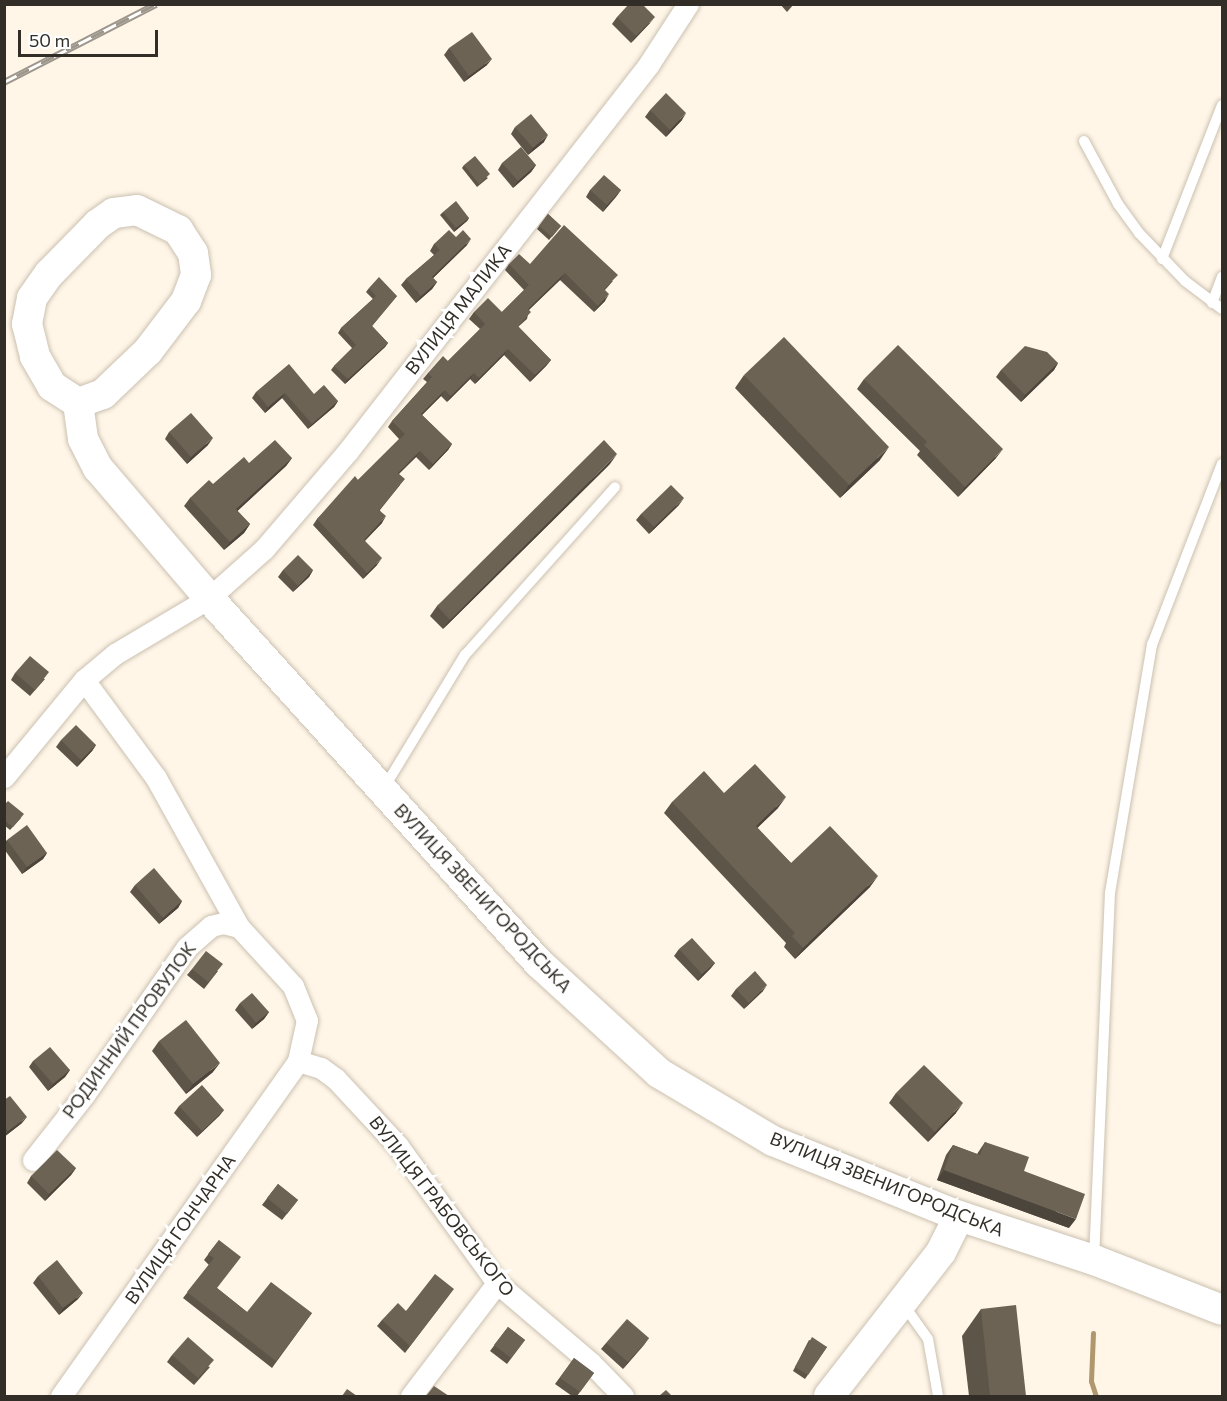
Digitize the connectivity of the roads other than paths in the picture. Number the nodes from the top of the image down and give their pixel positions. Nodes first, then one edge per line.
1 (688, 4) edge
2 (1222, 105) edge
3 (1084, 141) dead end
4 (1162, 259) junction
5 (1222, 277) edge
6 (1212, 303) junction
7 (1222, 309) edge
8 (78, 403) junction
9 (1222, 464) edge
10 (615, 487) dead end
11 (209, 598) junction
12 (84, 680) junction
13 (4, 777) edge
14 (383, 791) junction
15 (239, 927) junction
16 (298, 1061) junction
17 (33, 1160) dead end
18 (959, 1216) junction
19 (1094, 1260) junction
20 (496, 1283) junction
21 (901, 1302) junction
22 (1222, 1310) edge
23 (840, 1391) edge
24 (61, 1396) edge
25 (411, 1396) edge
26 (623, 1396) edge
27 (938, 1396) edge

1 - 11 street, ВУЛИЦЯ МАЛИКА
2 - 4 lane
3 - 4 lane
4 - 6 lane
5 - 6 lane
6 - 7 lane
8 - 8 street
8 - 11 street, ВУЛИЦЯ ЗВЕНИГОРОДСЬКА
9 - 19 lane
10 - 14 lane
11 - 12 street, ВУЛИЦЯ МАЛИКА
11 - 14 street, ВУЛИЦЯ ЗВЕНИГОРОДСЬКА
12 - 13 street, ВУЛИЦЯ МАЛИКА
12 - 15 street
14 - 18 street, ВУЛИЦЯ ЗВЕНИГОРОДСЬКА
15 - 16 street
15 - 17 street, РОДИННИЙ ПРОВУЛОК
16 - 20 street, ВУЛИЦЯ ГРАБОВСЬКОГО
16 - 24 street, ВУЛИЦЯ ГОНЧАРНА
18 - 19 street, ВУЛИЦЯ ЗВЕНИГОРОДСЬКА
18 - 21 street
19 - 22 street, ВУЛИЦЯ ЗВЕНИГОРОДСЬКА
20 - 25 street
20 - 26 street, ВУЛИЦЯ ГРАБОВСЬКОГО
21 - 23 street
21 - 27 lane

